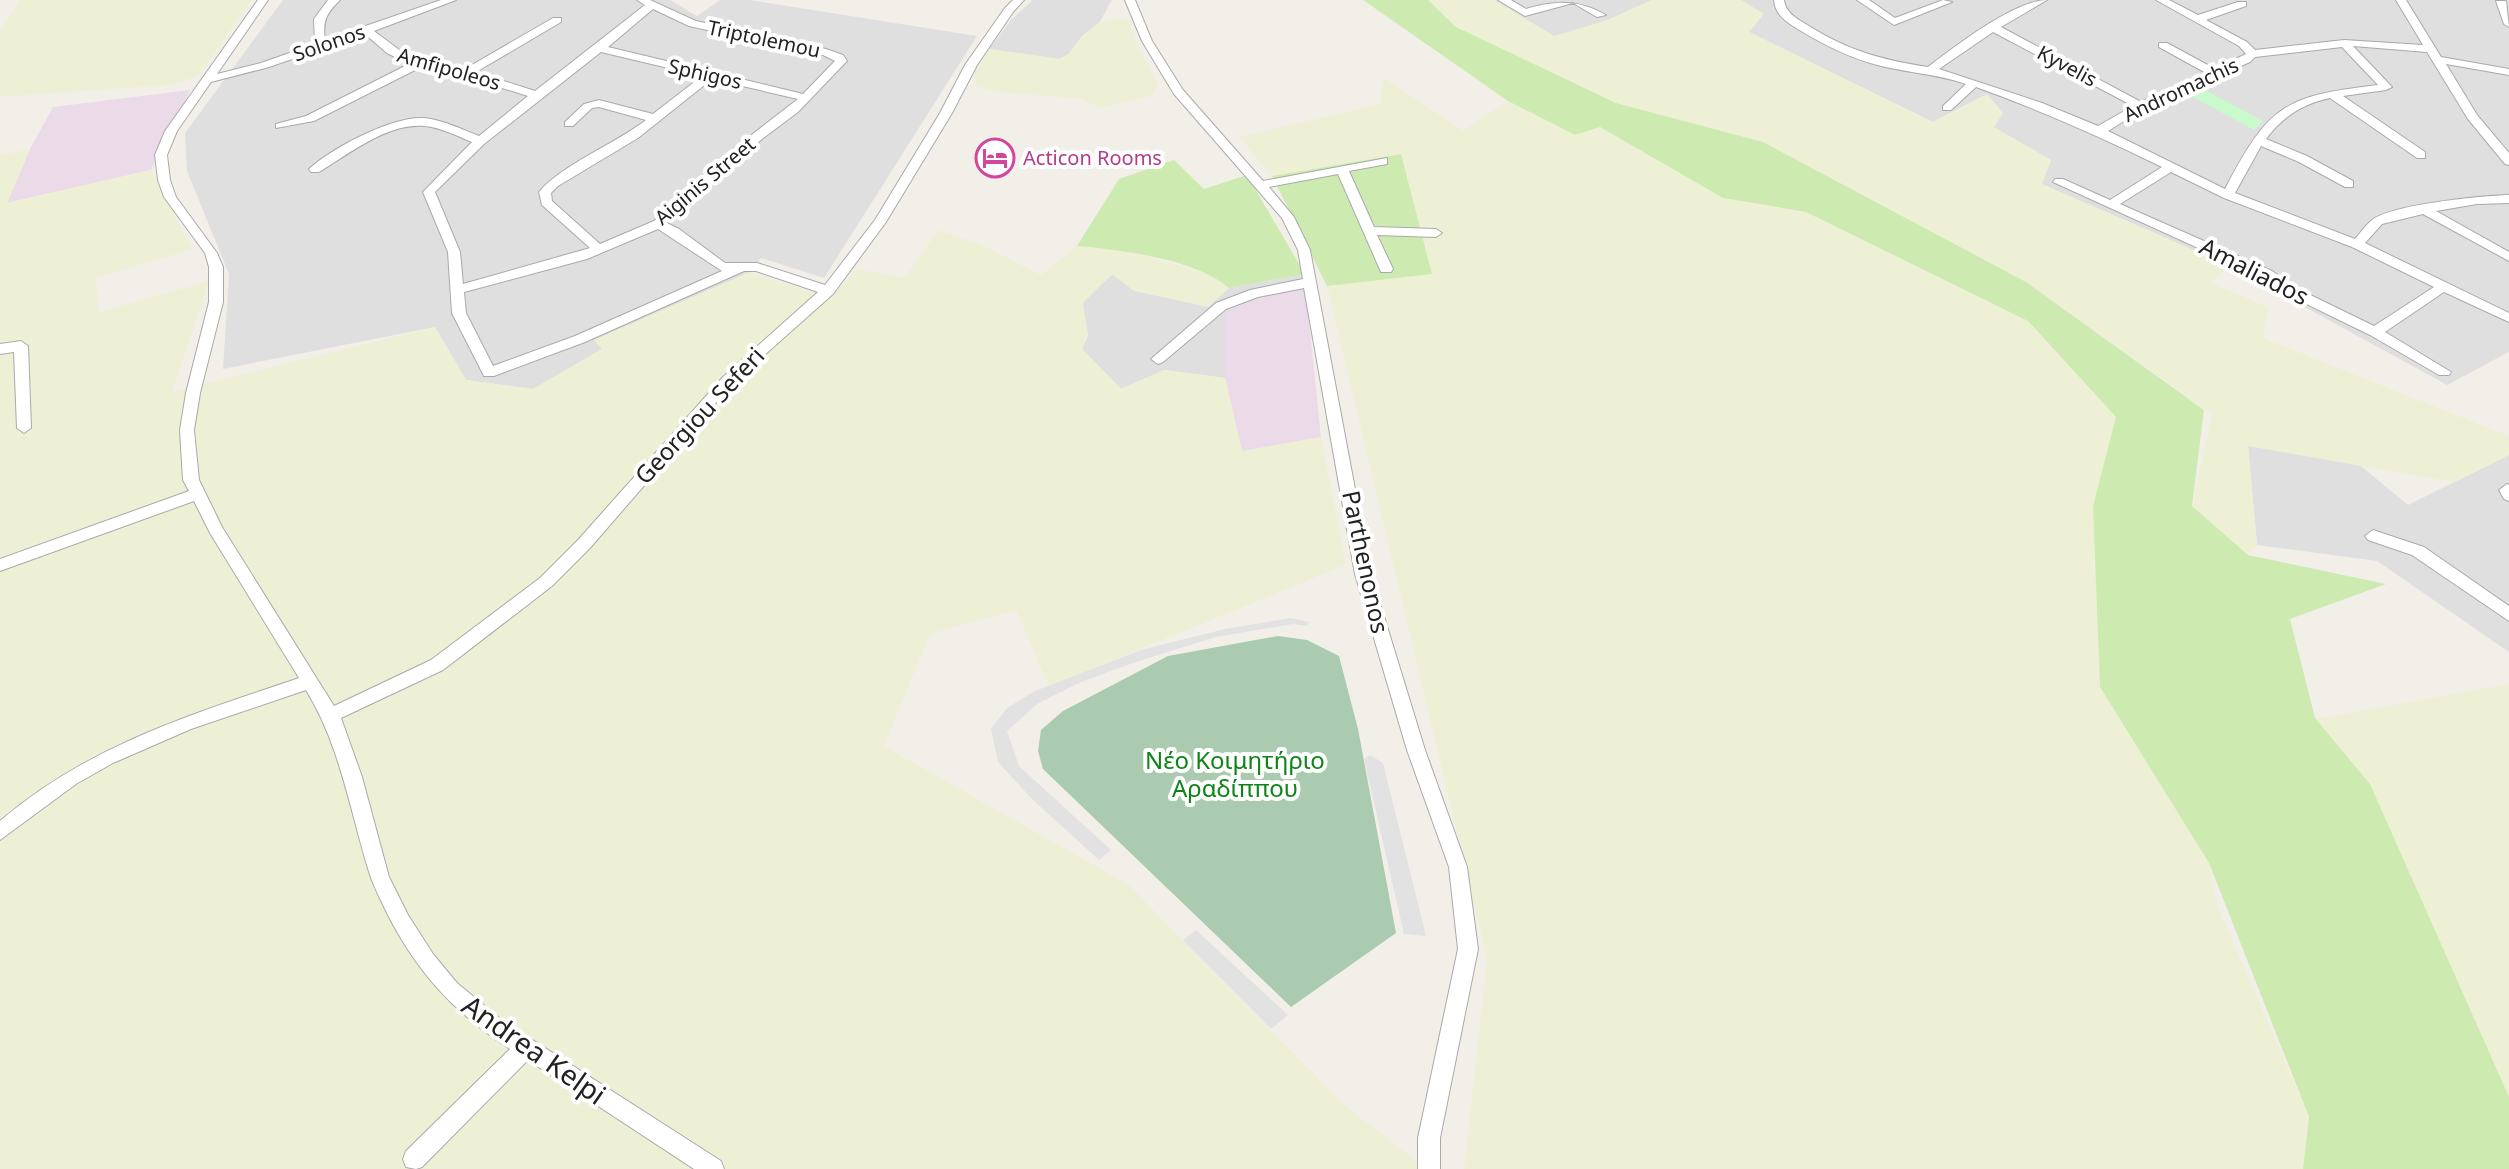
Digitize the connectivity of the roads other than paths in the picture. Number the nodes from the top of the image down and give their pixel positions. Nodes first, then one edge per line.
1 (263, 0) edge
2 (335, 0) edge
3 (451, 0) edge
4 (1019, 0) edge
5 (1130, 0) edge
6 (1503, 0) edge
7 (1570, 0) edge
8 (1576, 0) edge
9 (1779, 0) edge
10 (1862, 0) edge
11 (2042, 0) edge
12 (2161, 0) edge
13 (2401, 0) edge
14 (2501, 1) edge
15 (1947, 2) edge
16 (647, 3) edge
17 (2509, 3) edge
18 (2242, 4) dead end
19 (1601, 15) dead end
20 (2197, 19) junction
21 (557, 20) dead end
22 (2509, 24) edge
23 (1993, 27) junction
24 (367, 30) junction
25 (2344, 43) junction
26 (321, 45) junction
27 (2163, 45) dead end
28 (603, 49) junction
29 (2252, 54) junction
30 (2432, 54) junction
31 (841, 59) joint
32 (419, 63) junction
33 (1932, 69) junction
34 (2509, 72) edge
35 (467, 73) junction
36 (2214, 73) junction
37 (710, 75) junction
38 (206, 80) junction
39 (1974, 83) junction
40 (2334, 95) junction
41 (539, 96) junction
42 (807, 98) junction
43 (2141, 106) junction
44 (1947, 108) dead end
45 (656, 119) junction
46 (569, 124) dead end
47 (280, 126) dead end
48 (2099, 131) junction
49 (479, 140) junction
50 (2260, 141) junction
51 (2421, 155) dead end
52 (1383, 161) dead end
53 (2509, 161) edge
54 (2170, 167) junction
55 (315, 169) dead end
56 (1342, 169) junction
57 (2059, 182) dead end
58 (2349, 184) dead end
59 (1262, 185) junction
60 (2228, 195) junction
61 (2509, 199) edge
62 (2111, 205) junction
63 (2427, 211) junction
64 (658, 224) junction
65 (1370, 231) junction
66 (1436, 233) dead end
67 (2357, 244) junction
68 (600, 250) junction
69 (2509, 257) edge
70 (740, 268) junction
71 (1386, 269) dead end
72 (1311, 282) junction
73 (2444, 286) junction
74 (457, 290) junction
75 (828, 291) junction
76 (2509, 318) edge
77 (2375, 332) junction
78 (0, 349) edge
79 (1158, 359) dead end
80 (2444, 372) dead end
81 (24, 428) dead end
82 (196, 494) junction
83 (2373, 536) dead end
84 (0, 565) edge
85 (2509, 615) edge
86 (309, 682) junction
87 (331, 715) junction
88 (0, 832) edge
89 (526, 1048) junction
90 (414, 1159) dead end
91 (713, 1169) edge
92 (1429, 1169) edge

1 - 38 street, Andrea Kelpi
2 - 26 street
3 - 24 street, Solonos
4 - 75 street, Georgiou Seferi
5 - 59 street, Parthenonos
6 - 7 street
8 - 19 street
9 - 33 street
10 - 15 street
11 - 23 street
12 - 20 street, Andromachis
13 - 30 street
14 - 17 street
14 - 22 street
16 - 28 street
16 - 31 street, Triptolemou
18 - 20 street
20 - 29 street, Andromachis
21 - 35 street
23 - 33 street
23 - 43 street, Kyvelis
24 - 26 street, Solonos
24 - 32 street, Amfipoleos
25 - 29 street
25 - 30 street
25 - 40 street
26 - 38 street, Solonos
27 - 36 street
28 - 37 street, Sphigos
28 - 41 street
29 - 36 street, Andromachis
30 - 34 street
30 - 53 street
31 - 42 street, Aiginis Street
32 - 35 street, Amfipoleos
32 - 47 street
33 - 39 street
35 - 41 street, Amfipoleos
36 - 43 street, Andromachis
37 - 42 street, Sphigos
37 - 45 street
38 - 82 street, Andrea Kelpi
39 - 44 street
39 - 48 street
40 - 50 street
40 - 51 street
41 - 49 street
42 - 64 street, Aiginis Street
43 - 48 street, Andromachis
45 - 46 street
45 - 68 street
48 - 54 street
49 - 55 street
49 - 74 street
50 - 58 street
50 - 60 street
52 - 56 street
54 - 60 street
54 - 62 street
56 - 59 street
56 - 65 street
57 - 62 street, Amaliados
59 - 72 street, Parthenonos
60 - 67 street
61 - 63 street
62 - 77 street, Amaliados
63 - 67 street
63 - 69 street
64 - 68 street, Aiginis Street
64 - 70 street
65 - 66 street
65 - 71 street
67 - 73 street
68 - 74 street, Aiginis Street
70 - 74 street
70 - 75 street
72 - 79 street
72 - 92 street, Parthenonos
73 - 76 street
73 - 77 street
75 - 87 street, Georgiou Seferi
77 - 80 street, Amaliados
78 - 81 street
82 - 84 street
82 - 86 street, Andrea Kelpi
83 - 85 street
86 - 87 street, Andrea Kelpi
86 - 88 street
87 - 89 street, Andrea Kelpi
89 - 90 street
89 - 91 street, Andrea Kelpi

